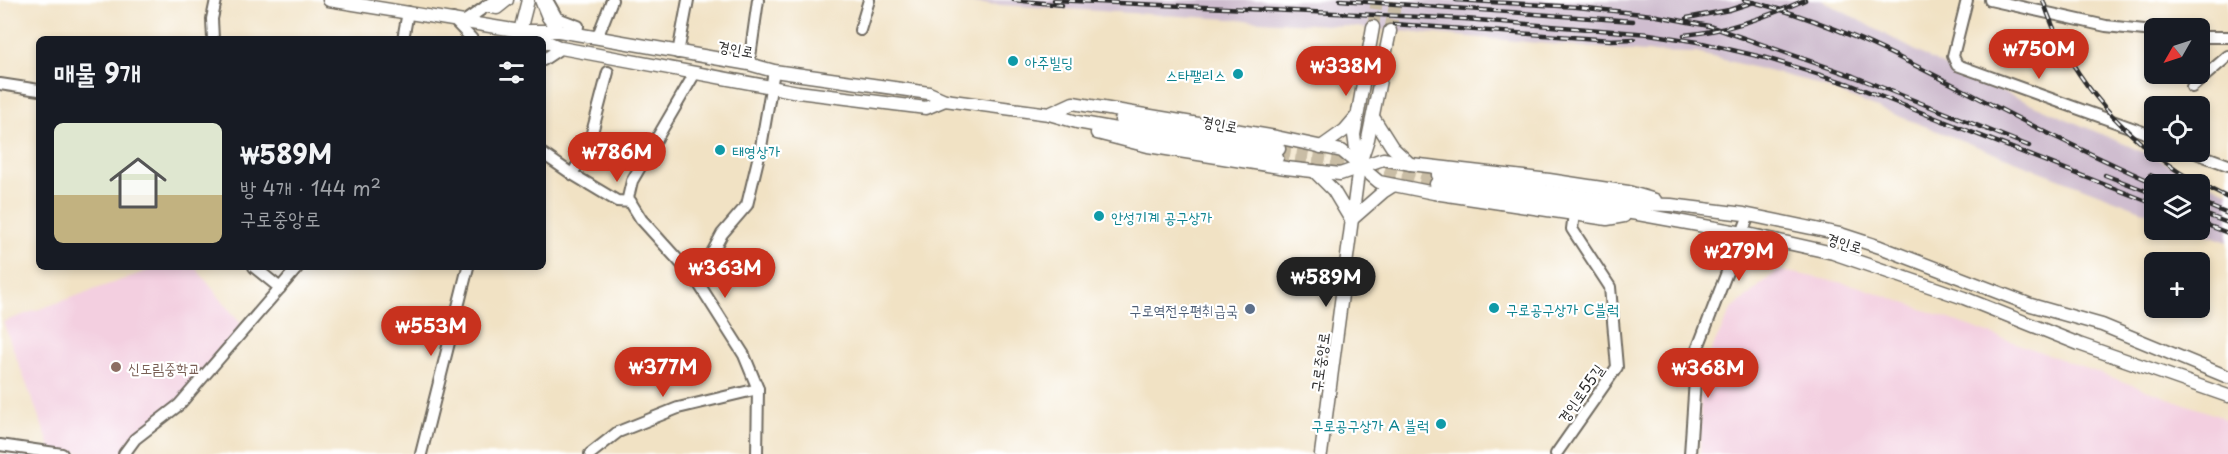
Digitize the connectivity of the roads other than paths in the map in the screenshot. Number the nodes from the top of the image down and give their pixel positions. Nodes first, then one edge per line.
1 (216, 0) edge
2 (329, 0) edge
3 (335, 0) edge
4 (507, 0) edge
5 (528, 0) edge
6 (541, 0) edge
7 (548, 0) edge
8 (612, 0) edge
9 (688, 0) edge
10 (758, 0) edge
11 (869, 0) edge
12 (1967, 0) edge
13 (1990, 0) edge
14 (491, 3) edge
15 (408, 12) junction
16 (459, 20) junction
17 (1373, 27) tunnel mouth
18 (861, 30) dead end
19 (2144, 30) edge
20 (559, 31) junction
21 (1390, 31) tunnel mouth
22 (577, 34) junction
23 (519, 35) edge
24 (213, 36) edge
25 (404, 36) edge
26 (470, 36) edge
27 (2210, 37) edge
28 (2228, 37) edge
29 (597, 38) junction
30 (546, 42) edge
31 (561, 48) junction
32 (678, 53) junction
33 (2228, 56) edge
34 (546, 58) edge
35 (749, 64) junction
36 (774, 71) junction
37 (608, 72) dead end
38 (694, 73) junction
39 (0, 84) edge
40 (773, 86) junction
41 (2192, 87) dead end
42 (36, 90) edge
43 (945, 100) junction
44 (1049, 114) junction
45 (1358, 115) junction
46 (1373, 117) junction
47 (2144, 132) edge
48 (1321, 147) junction
49 (1278, 154) tunnel mouth
50 (546, 156) edge
51 (2210, 158) edge
52 (1411, 164) junction
53 (2228, 165) edge
54 (1359, 166) junction
55 (1314, 171) junction
56 (572, 174) junction
57 (1394, 185) junction
58 (631, 202) junction
59 (1671, 204) junction
60 (1574, 214) junction
61 (1638, 214) junction
62 (1749, 215) junction
63 (1351, 220) junction
64 (1743, 233) junction
65 (258, 270) edge
66 (295, 270) edge
67 (467, 270) edge
68 (697, 281) junction
69 (280, 288) junction
70 (2228, 377) edge
71 (758, 389) junction
72 (2228, 396) edge
73 (0, 445) edge
74 (56, 454) edge
75 (124, 454) edge
76 (421, 454) edge
77 (590, 454) edge
78 (757, 454) edge
79 (1321, 454) edge
80 (1557, 454) edge
81 (1690, 454) edge

1 - 24 street
2 - 3 main road, 경인로
3 - 15 main road, 경인로
4 - 14 main road
5 - 23 main road
6 - 20 main road
7 - 22 street
8 - 29 street
9 - 32 street
10 - 35 street
11 - 18 street
12 - 47 street
13 - 19 street
14 - 16 street
15 - 16 main road, 경인로
15 - 25 street
16 - 23 main road, 경인로
16 - 26 street
17 - 45 main road, 구로중앙로
20 - 22 main road, 경인로
20 - 23 main road, 경인로
21 - 46 main road, 구로중앙로
22 - 29 main road, 경인로
27 - 28 street
29 - 32 main road, 경인로
30 - 31 main road, 경인로
31 - 34 street
31 - 38 main road, 경인로
32 - 35 main road, 경인로
33 - 41 street
35 - 36 main road, 경인로
36 - 40 street
36 - 43 main road, 경인로
37 - 56 street
38 - 40 main road, 경인로
38 - 58 street
39 - 42 street
40 - 43 main road, 경인로
40 - 68 street
43 - 44 main road, 경인로
44 - 48 main road
44 - 49 main road, 경인로
44 - 55 main road
45 - 48 main road
45 - 54 main road, 구로중앙로
46 - 52 main road
46 - 54 main road, 구로중앙로
48 - 54 main road
50 - 56 street
51 - 53 street
52 - 54 main road
52 - 59 main road
54 - 55 main road
54 - 57 main road
54 - 63 main road, 구로중앙로
55 - 63 main road
56 - 58 street
57 - 60 main road
57 - 63 main road
58 - 68 street
59 - 61 main road, 경인로
59 - 62 main road, 경인로
60 - 61 main road
60 - 80 street, 경인로55길
61 - 64 main road, 경인로
62 - 64 street
62 - 70 main road, 경인로
63 - 79 main road, 구로중앙로
64 - 72 main road, 경인로
64 - 81 street
65 - 69 street
66 - 69 street
67 - 76 street
68 - 71 street
69 - 75 street
71 - 77 street
71 - 78 street
73 - 74 street

